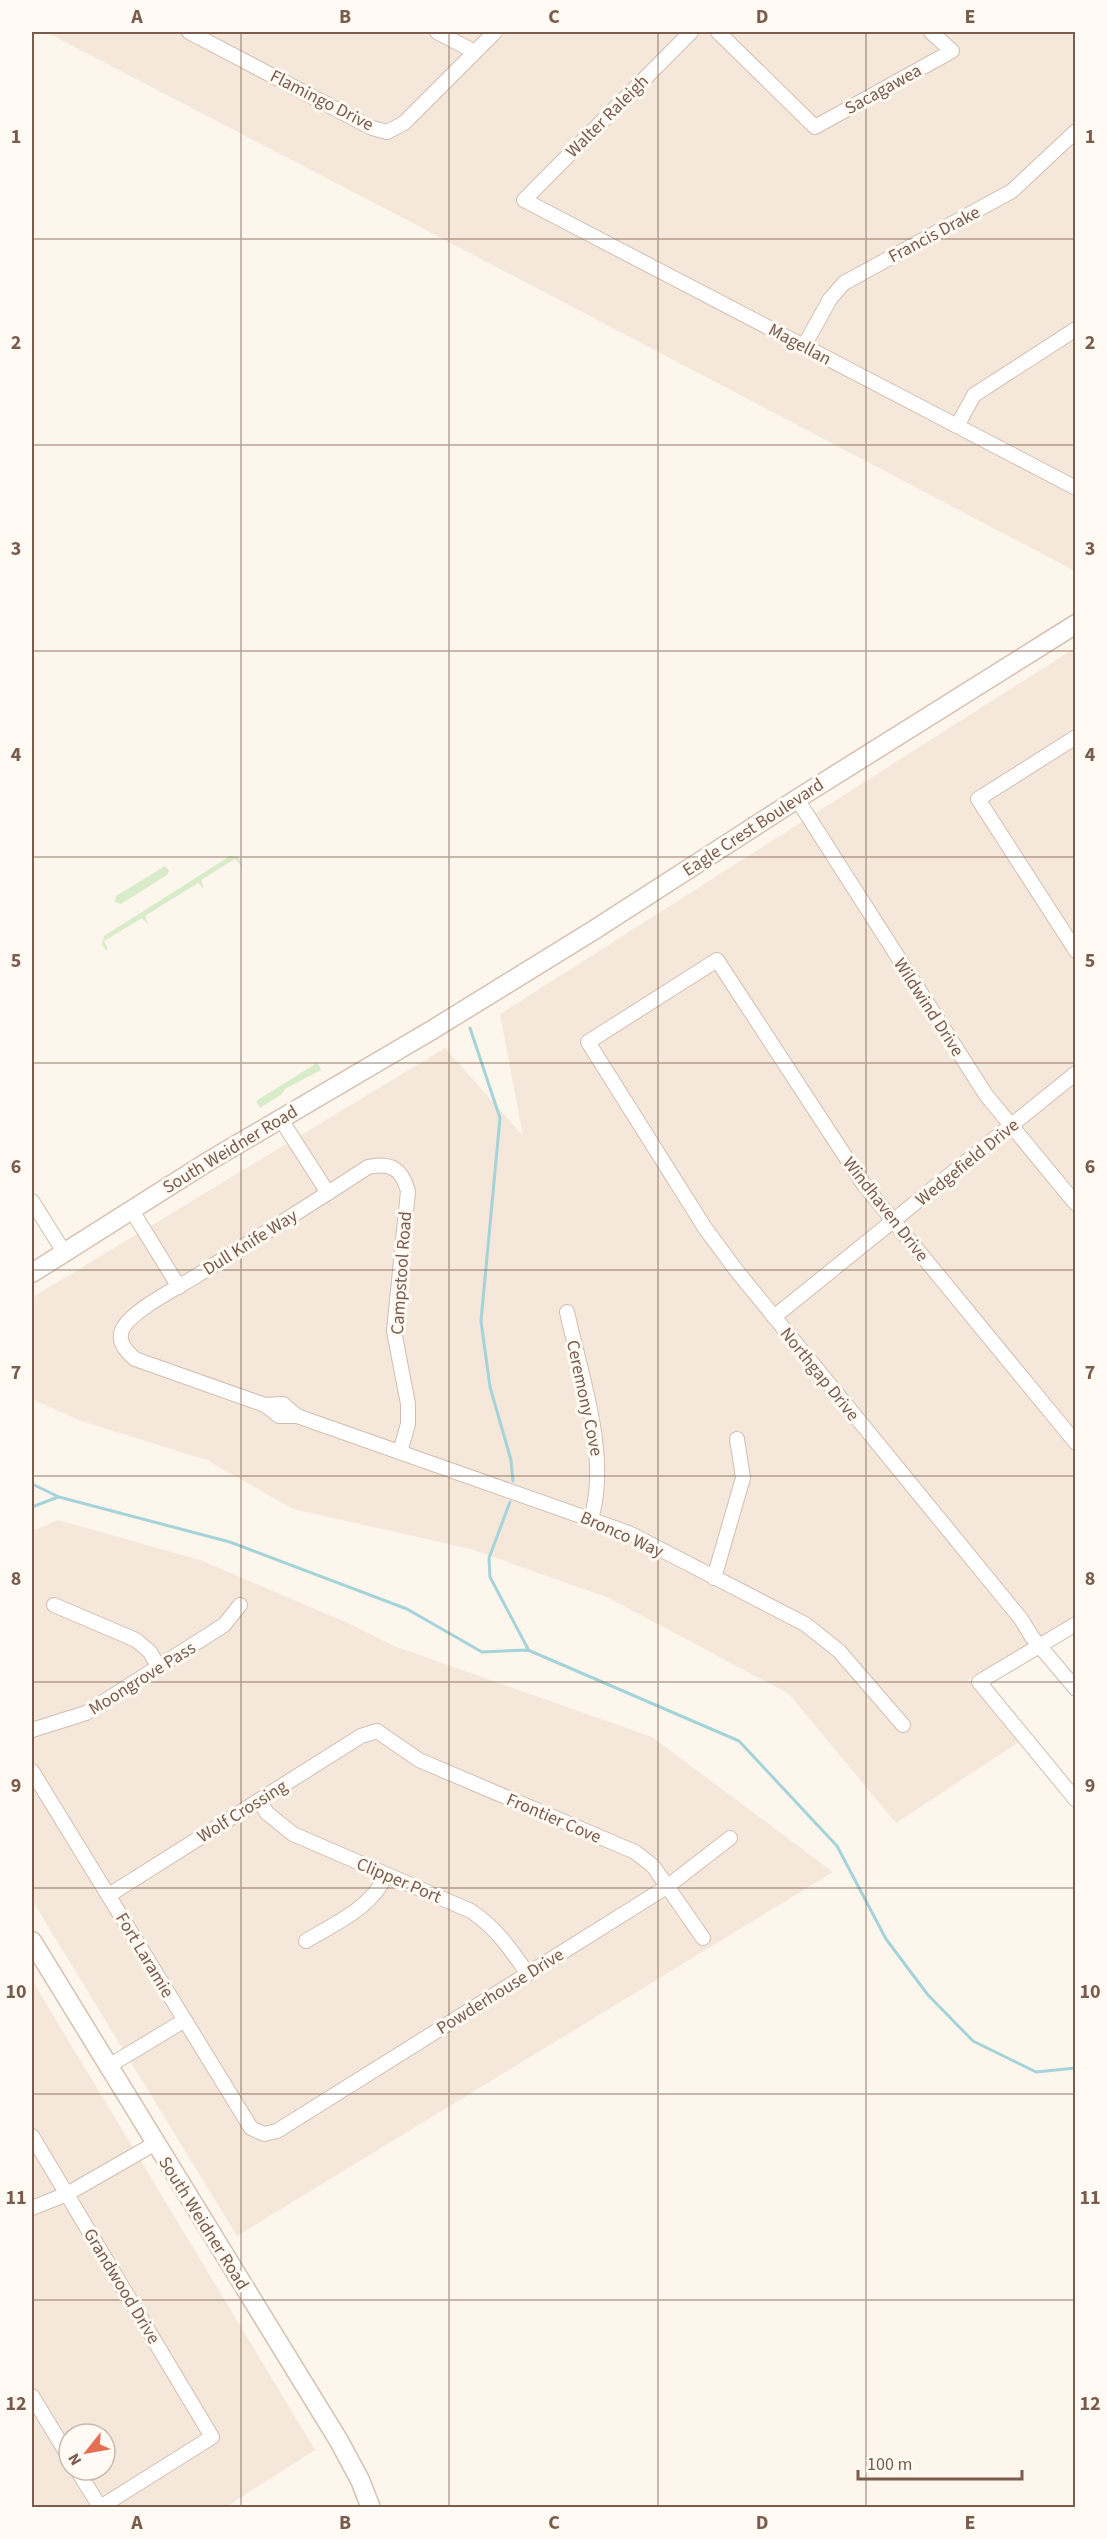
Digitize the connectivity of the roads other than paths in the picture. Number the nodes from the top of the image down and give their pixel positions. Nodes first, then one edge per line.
1 (189, 32) edge
2 (436, 32) edge
3 (495, 32) edge
4 (691, 32) edge
5 (718, 32) edge
6 (931, 32) edge
7 (475, 52) junction
8 (1076, 131) edge
9 (524, 200) joint
10 (1076, 329) edge
11 (804, 346) junction
12 (957, 426) junction
13 (1076, 488) edge
14 (1076, 624) edge
15 (1076, 737) edge
16 (797, 799) junction
17 (1076, 951) edge
18 (432, 1030) joint
19 (588, 1042) joint
20 (1076, 1073) edge
21 (280, 1118) junction
22 (1011, 1126) junction
23 (395, 1167) joint
24 (328, 1193) junction
25 (32, 1201) edge
26 (1076, 1204) edge
27 (130, 1209) junction
28 (894, 1222) junction
29 (64, 1252) junction
30 (32, 1273) edge
31 (179, 1287) junction
32 (567, 1312) dead end
33 (774, 1317) junction
34 (120, 1340) joint
35 (737, 1438) dead end
36 (1076, 1443) edge
37 (400, 1452) junction
38 (591, 1519) junction
39 (714, 1578) junction
40 (54, 1605) dead end
41 (240, 1605) dead end
42 (1076, 1624) edge
43 (1040, 1646) junction
44 (159, 1668) junction
45 (1076, 1689) edge
46 (903, 1725) dead end
47 (32, 1730) edge
48 (377, 1731) joint
49 (32, 1771) edge
50 (1076, 1800) edge
51 (259, 1801) junction
52 (730, 1838) dead end
53 (386, 1875) junction
54 (668, 1886) junction
55 (108, 1895) junction
56 (703, 1938) dead end
57 (32, 1941) edge
58 (306, 1941) dead end
59 (527, 1973) junction
60 (185, 2020) junction
61 (107, 2067) junction
62 (264, 2134) joint
63 (32, 2136) edge
64 (154, 2144) junction
65 (67, 2194) junction
66 (32, 2208) edge
67 (32, 2396) edge
68 (57, 2437) edge
69 (84, 2482) edge
70 (99, 2507) edge
71 (371, 2508) edge

1 - 7 street, Flamingo Drive
2 - 7 street
3 - 7 street, Flamingo Drive
4 - 9 street, Walter Raleigh
5 - 6 street, Sacagawea
8 - 11 street, Francis Drake
9 - 11 street, Magellan
10 - 12 street
11 - 12 street, Magellan
12 - 13 street, Magellan
14 - 16 main road, Eagle Crest Boulevard
15 - 17 street
16 - 18 main road, Eagle Crest Boulevard
16 - 22 street, Wildwind Drive
18 - 21 main road, South Weidner Road
19 - 28 street, Windhaven Drive
19 - 33 street, Northgap Drive
20 - 22 street, Wedgefield Drive
21 - 24 street
21 - 27 main road, South Weidner Road
22 - 26 street, Wildwind Drive
22 - 28 street, Wedgefield Drive
23 - 24 street, Dull Knife Way
23 - 37 street, Campstool Road
24 - 31 street, Dull Knife Way
25 - 29 street
27 - 29 main road, South Weidner Road
27 - 31 street
28 - 33 street, Wedgefield Drive
28 - 36 street, Windhaven Drive
29 - 30 main road, South Weidner Road
31 - 34 street, Dull Knife Way
32 - 38 street, Ceremony Cove
33 - 43 street, Northgap Drive
34 - 37 street, Bronco Way
35 - 39 street
37 - 38 street, Bronco Way
38 - 39 street, Bronco Way
39 - 46 street, Bronco Way
40 - 44 street
41 - 44 street, Moongrove Pass
42 - 43 street
43 - 45 street, Northgap Drive
43 - 50 street
44 - 47 street, Moongrove Pass
48 - 51 street, Wolf Crossing
48 - 54 street, Frontier Cove
49 - 55 street, Fort Laramie
51 - 53 street, Clipper Port
51 - 55 street, Wolf Crossing
52 - 54 street, Powderhouse Drive
53 - 58 street
53 - 59 street, Clipper Port
54 - 56 street, Frontier Cove
54 - 59 street, Powderhouse Drive
55 - 60 street, Fort Laramie
57 - 61 main road, South Weidner Road
59 - 62 street, Powderhouse Drive
60 - 61 street
60 - 62 street, Fort Laramie
61 - 64 main road, South Weidner Road
63 - 65 street, Grandwood Drive
64 - 65 street
64 - 71 main road, South Weidner Road
65 - 66 street
65 - 70 street, Grandwood Drive
67 - 68 street
69 - 70 street

